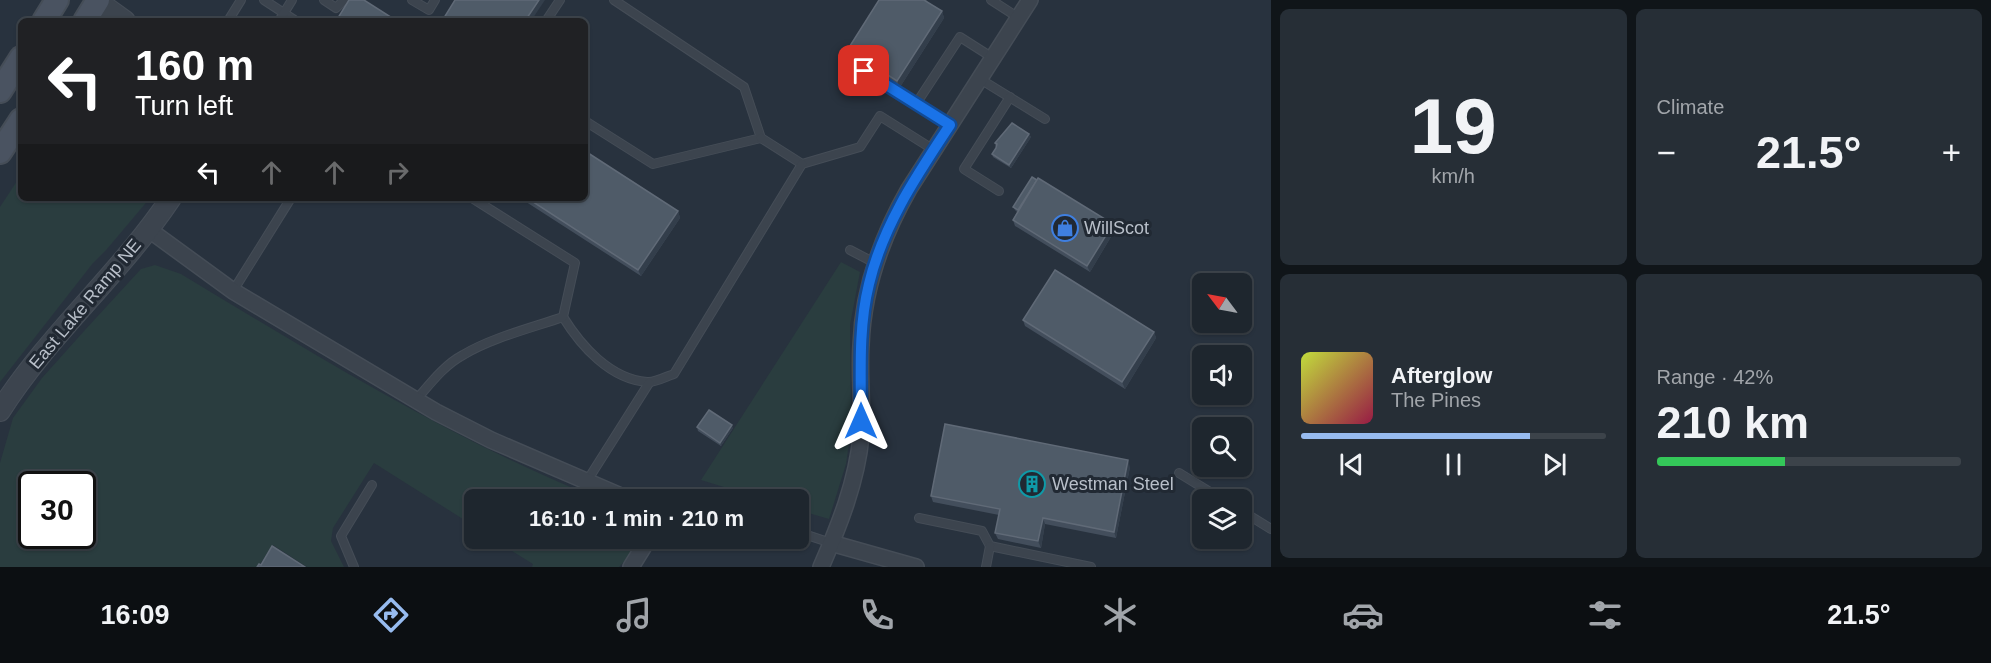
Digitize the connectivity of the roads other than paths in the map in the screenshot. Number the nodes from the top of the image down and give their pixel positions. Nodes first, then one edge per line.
1 (57, 0) edge
2 (97, 0) edge
3 (241, 0) edge
4 (264, 0) edge
5 (292, 0) edge
6 (324, 0) edge
7 (344, 0) edge
8 (412, 0) edge
9 (435, 0) edge
10 (560, 0) edge
11 (614, 0) edge
12 (991, 0) edge
13 (1030, 0) edge
14 (284, 13) junction
15 (46, 18) edge
16 (87, 18) edge
17 (121, 18) edge
18 (230, 18) edge
19 (281, 18) edge
20 (292, 18) edge
21 (548, 18) edge
22 (1019, 18) junction
23 (993, 58) junction
24 (847, 61) dead end
25 (18, 63) edge
26 (980, 79) junction
27 (0, 91) edge
28 (1010, 97) junction
29 (916, 104) junction
30 (1045, 118) dead end
31 (588, 122) edge
32 (18, 125) edge
33 (950, 125) junction
34 (760, 138) junction
35 (934, 150) junction
36 (0, 152) edge
37 (802, 164) junction
38 (999, 191) dead end
39 (169, 201) edge
40 (287, 201) edge
41 (477, 201) edge
42 (148, 229) junction
43 (850, 250) dead end
44 (875, 263) junction
45 (232, 291) junction
46 (563, 317) junction
47 (649, 383) junction
48 (416, 400) junction
49 (0, 411) edge
50 (1179, 473) dead end
51 (587, 482) junction
52 (372, 485) dead end
53 (604, 489) edge
54 (1205, 489) edge
55 (1252, 517) edge
56 (919, 518) dead end
57 (1271, 529) edge
58 (809, 536) edge
59 (831, 543) junction
60 (990, 546) junction
61 (642, 549) edge
62 (354, 567) edge
63 (631, 567) edge
64 (821, 567) edge
65 (916, 567) edge
66 (986, 567) edge
67 (1091, 567) edge

1 - 15 main road
2 - 16 main road
2 - 17 street
3 - 18 lane
4 - 14 lane
5 - 14 lane
6 - 7 lane
8 - 9 lane
10 - 21 lane
11 - 34 lane
12 - 22 lane
13 - 22 street
14 - 19 lane
14 - 20 lane
22 - 23 street
23 - 26 street
23 - 29 lane
24 - 29 lane
25 - 27 main road
26 - 28 lane
26 - 33 street
28 - 30 lane
28 - 38 lane
29 - 33 lane
31 - 34 lane
32 - 36 main road
33 - 35 street
34 - 37 lane
35 - 37 lane
35 - 44 street
37 - 47 lane
39 - 42 street, East Lake Ramp NE
40 - 45 lane
41 - 46 lane
42 - 45 street
42 - 49 street, East Lake Ramp NE
43 - 44 lane
44 - 59 street
45 - 48 street
46 - 47 lane
46 - 48 lane
47 - 51 lane
48 - 51 street
50 - 54 lane
51 - 53 street
52 - 62 lane
55 - 57 lane
56 - 60 lane
58 - 59 lane
59 - 64 street
59 - 65 street
60 - 66 lane
60 - 67 lane
61 - 63 street

